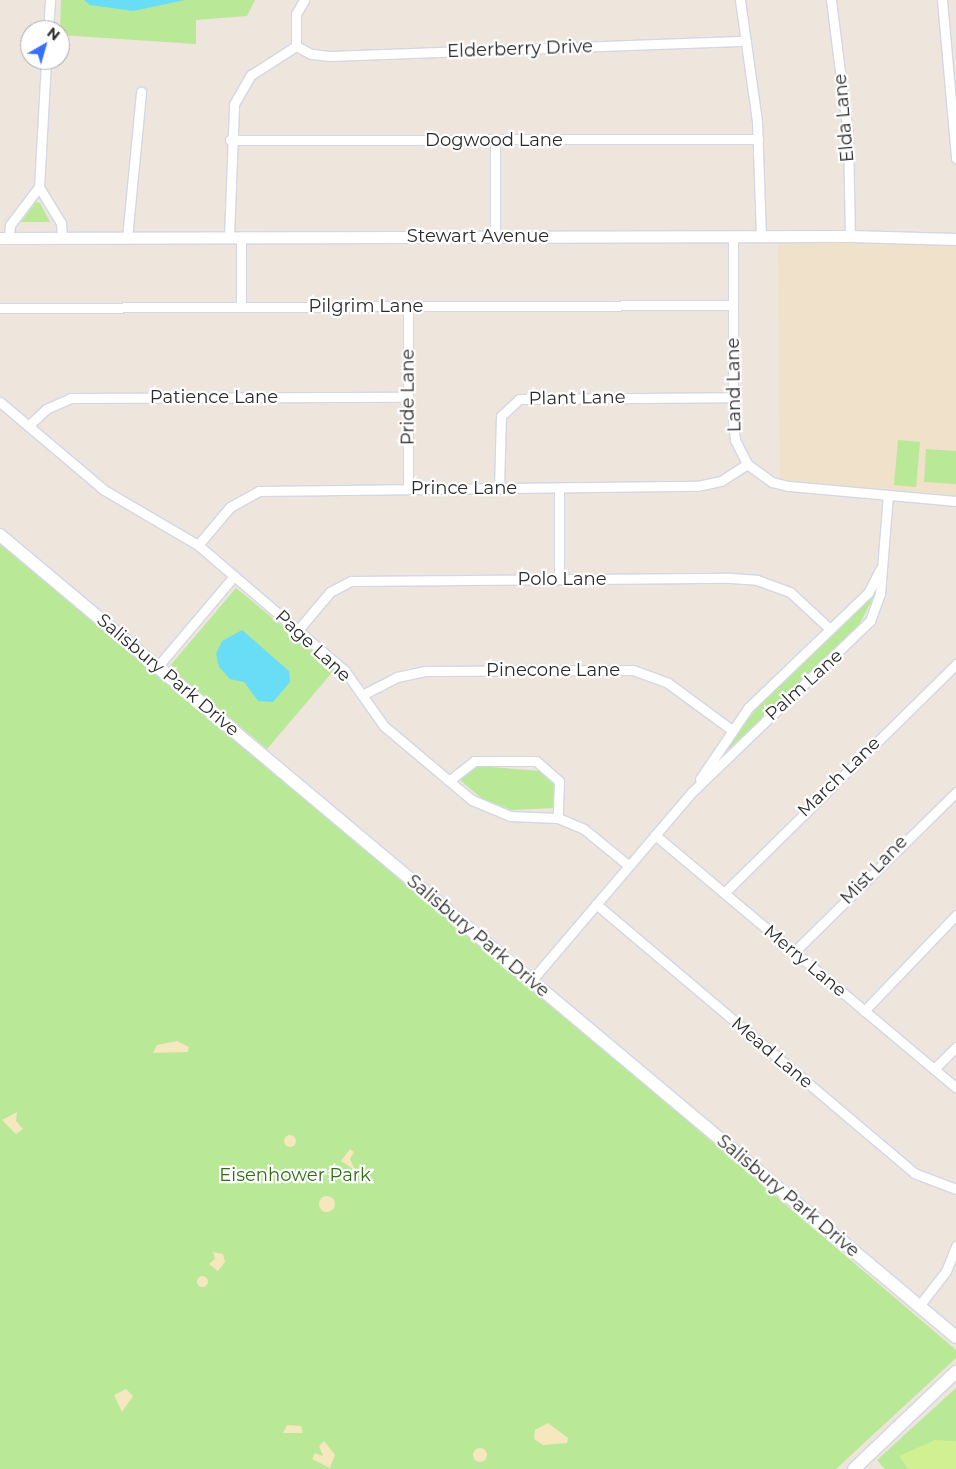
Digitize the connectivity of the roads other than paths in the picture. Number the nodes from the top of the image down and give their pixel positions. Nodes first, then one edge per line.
1 (50, 0) edge
2 (304, 0) edge
3 (740, 0) edge
4 (831, 0) edge
5 (942, 0) edge
6 (49, 20) edge
7 (746, 41) junction
8 (296, 46) junction
9 (952, 68) edge
10 (45, 70) edge
11 (141, 92) dead end
12 (758, 139) junction
13 (230, 140) junction
14 (495, 140) junction
15 (956, 158) edge
16 (39, 187) junction
17 (495, 236) junction
18 (733, 236) junction
19 (761, 236) junction
20 (850, 236) junction
21 (62, 237) junction
22 (235, 237) junction
23 (4, 238) edge
24 (127, 238) junction
25 (956, 239) edge
26 (733, 305) junction
27 (241, 306) junction
28 (408, 306) junction
29 (0, 308) edge
30 (408, 397) junction
31 (733, 397) junction
32 (0, 402) edge
33 (28, 426) junction
34 (747, 464) junction
35 (408, 488) junction
36 (499, 488) junction
37 (559, 488) junction
38 (888, 495) junction
39 (956, 501) edge
40 (0, 535) edge
41 (198, 545) junction
42 (884, 561) junction
43 (234, 576) junction
44 (559, 579) junction
45 (830, 629) junction
46 (298, 630) junction
47 (956, 664) edge
48 (158, 666) junction
49 (362, 696) junction
50 (732, 730) junction
51 (450, 780) junction
52 (692, 792) junction
53 (956, 792) edge
54 (558, 818) junction
55 (655, 835) junction
56 (628, 865) junction
57 (724, 893) junction
58 (596, 904) junction
59 (956, 915) edge
60 (794, 952) junction
61 (532, 981) junction
62 (864, 1011) junction
63 (956, 1046) edge
64 (934, 1069) junction
65 (956, 1088) edge
66 (956, 1189) edge
67 (956, 1246) edge
68 (919, 1306) junction
69 (956, 1337) edge
70 (956, 1372) edge
71 (854, 1469) edge

1 - 6 street
2 - 8 street
3 - 7 street
4 - 20 street, Elda Lane
5 - 9 street
7 - 8 street, Elderberry Drive
7 - 12 street
8 - 13 street
9 - 15 street
10 - 16 street
11 - 24 street
12 - 14 street, Dogwood Lane
12 - 19 street
13 - 14 street, Dogwood Lane
13 - 22 street
14 - 17 street
16 - 21 street
16 - 23 street
17 - 18 street, Stewart Avenue
17 - 22 street, Stewart Avenue
18 - 19 street, Stewart Avenue
18 - 26 street, Land Lane
19 - 20 street, Stewart Avenue
20 - 25 street, Stewart Avenue
21 - 23 street, Stewart Avenue
21 - 24 street, Stewart Avenue
22 - 24 street, Stewart Avenue
22 - 27 street
26 - 28 street, Pilgrim Lane
26 - 31 street, Land Lane
27 - 28 street, Pilgrim Lane
27 - 29 street, Pilgrim Lane
28 - 30 street, Pride Lane
30 - 33 street, Patience Lane
30 - 35 street, Pride Lane
31 - 34 street, Land Lane
31 - 36 street, Plant Lane
32 - 33 street, Page Lane
33 - 41 street, Page Lane
34 - 37 street, Prince Lane
34 - 38 street, Land Lane
35 - 36 street, Prince Lane
35 - 41 street, Prince Lane
36 - 37 street, Prince Lane
37 - 44 street
38 - 39 street, Land Lane
38 - 42 street, Palm Lane
40 - 48 main road, Salisbury Park Drive
41 - 43 street, Page Lane
42 - 45 street, Palm Lane
42 - 52 street, Palm Lane
43 - 46 street, Page Lane
43 - 48 street
44 - 45 street, Polo Lane
44 - 46 street, Polo Lane
45 - 50 street, Palm Lane
46 - 49 street, Page Lane
47 - 57 street, March Lane
48 - 61 main road, Salisbury Park Drive
49 - 50 street, Pinecone Lane
49 - 51 street, Page Lane
50 - 52 street, Palm Lane
51 - 54 street, Page Lane
51 - 54 street
52 - 55 street, Palm Lane
53 - 60 street, Mist Lane
54 - 56 street, Page Lane
55 - 56 street, Palm Lane
55 - 57 street, Merry Lane
56 - 58 street, Palm Lane
57 - 60 street, Merry Lane
58 - 61 street, Palm Lane
58 - 66 street, Mead Lane
59 - 62 street
60 - 62 street, Merry Lane
61 - 68 main road, Salisbury Park Drive
62 - 64 street, Merry Lane
63 - 64 street
64 - 65 street, Merry Lane
67 - 68 street
68 - 69 main road, Salisbury Park Drive
70 - 71 main road

